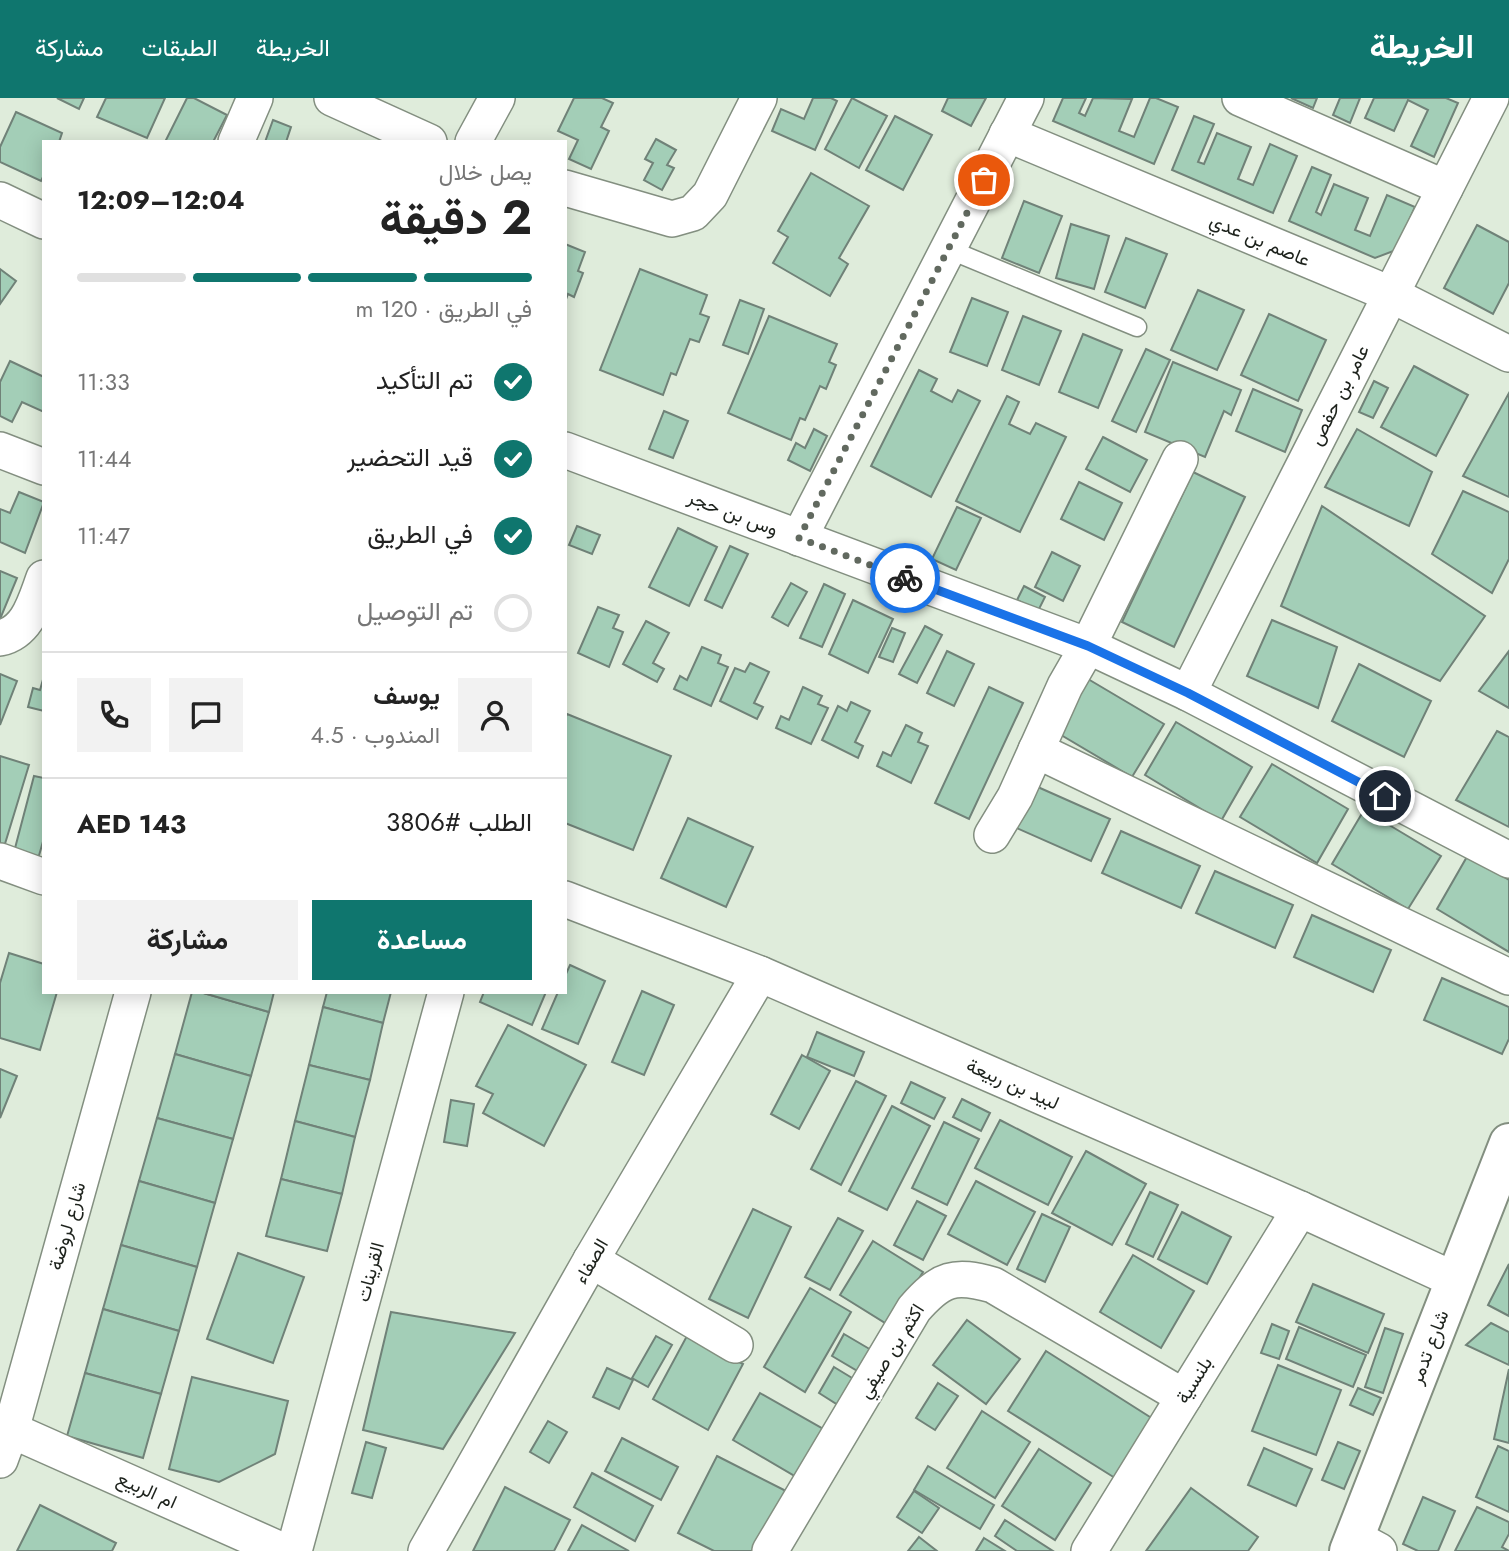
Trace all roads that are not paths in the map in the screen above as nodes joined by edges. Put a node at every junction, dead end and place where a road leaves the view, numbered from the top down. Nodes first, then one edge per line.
1 (255, 98) edge
2 (332, 98) edge
3 (497, 98) edge
4 (759, 98) edge
5 (1026, 98) edge
6 (1240, 98) edge
7 (1491, 98) edge
8 (1007, 134) junction
9 (237, 140) edge
10 (425, 140) edge
11 (473, 140) edge
12 (1445, 188) junction
13 (567, 189) edge
14 (0, 200) edge
15 (42, 220) edge
16 (948, 249) junction
17 (1390, 294) junction
18 (1137, 327) dead end
19 (1509, 354) edge
20 (0, 450) edge
21 (567, 451) edge
22 (1180, 459) dead end
23 (42, 466) edge
24 (799, 538) junction
25 (42, 583) edge
26 (0, 638) edge
27 (1088, 646) junction
28 (1188, 693) junction
29 (1036, 750) junction
30 (992, 835) dead end
31 (1509, 860) edge
32 (0, 861) edge
33 (42, 876) edge
34 (567, 900) edge
35 (761, 974) junction
36 (1509, 977) edge
37 (132, 994) edge
38 (445, 994) edge
39 (1509, 1143) edge
40 (1300, 1209) junction
41 (591, 1260) junction
42 (1455, 1280) junction
43 (735, 1345) dead end
44 (11, 1382) edge
45 (1184, 1397) junction
46 (5, 1445) edge
47 (1361, 1547) edge
48 (283, 1551) edge
49 (294, 1551) edge
50 (426, 1551) edge
51 (770, 1551) edge
52 (1088, 1551) edge

1 - 9 street
2 - 10 street
3 - 11 street
4 - 13 street
5 - 8 street
6 - 12 street
7 - 12 street, عامر بن حفص
8 - 16 street
8 - 17 street, عاصم بن عدي
12 - 17 street, عامر بن حفص
14 - 15 street
16 - 18 lane
16 - 24 street
17 - 19 street, عاصم بن عدي
17 - 28 street, عامر بن حفص
20 - 23 street
21 - 24 street, وس بن حجر
22 - 27 street
24 - 27 street, وس بن حجر
25 - 26 street
27 - 28 street, وس بن حجر
27 - 29 street
28 - 31 street, وس بن حجر
29 - 30 street
29 - 36 street
32 - 33 street
34 - 35 street, لبيد بن ربيعة
35 - 40 street, لبيد بن ربيعة
35 - 41 street, الصفاء
37 - 44 street, شارع لروضة
38 - 49 street, القرينات
39 - 42 street, شارع تدمر
40 - 42 street, لبيد بن ربيعة
40 - 45 street, بلنسية
41 - 43 street
41 - 50 street, الصفاء
42 - 47 street, شارع تدمر
44 - 46 street, شارع لروضة
45 - 51 street, اكثم بن صيفي
45 - 52 street, بلنسية
46 - 48 street, ام الربيع

